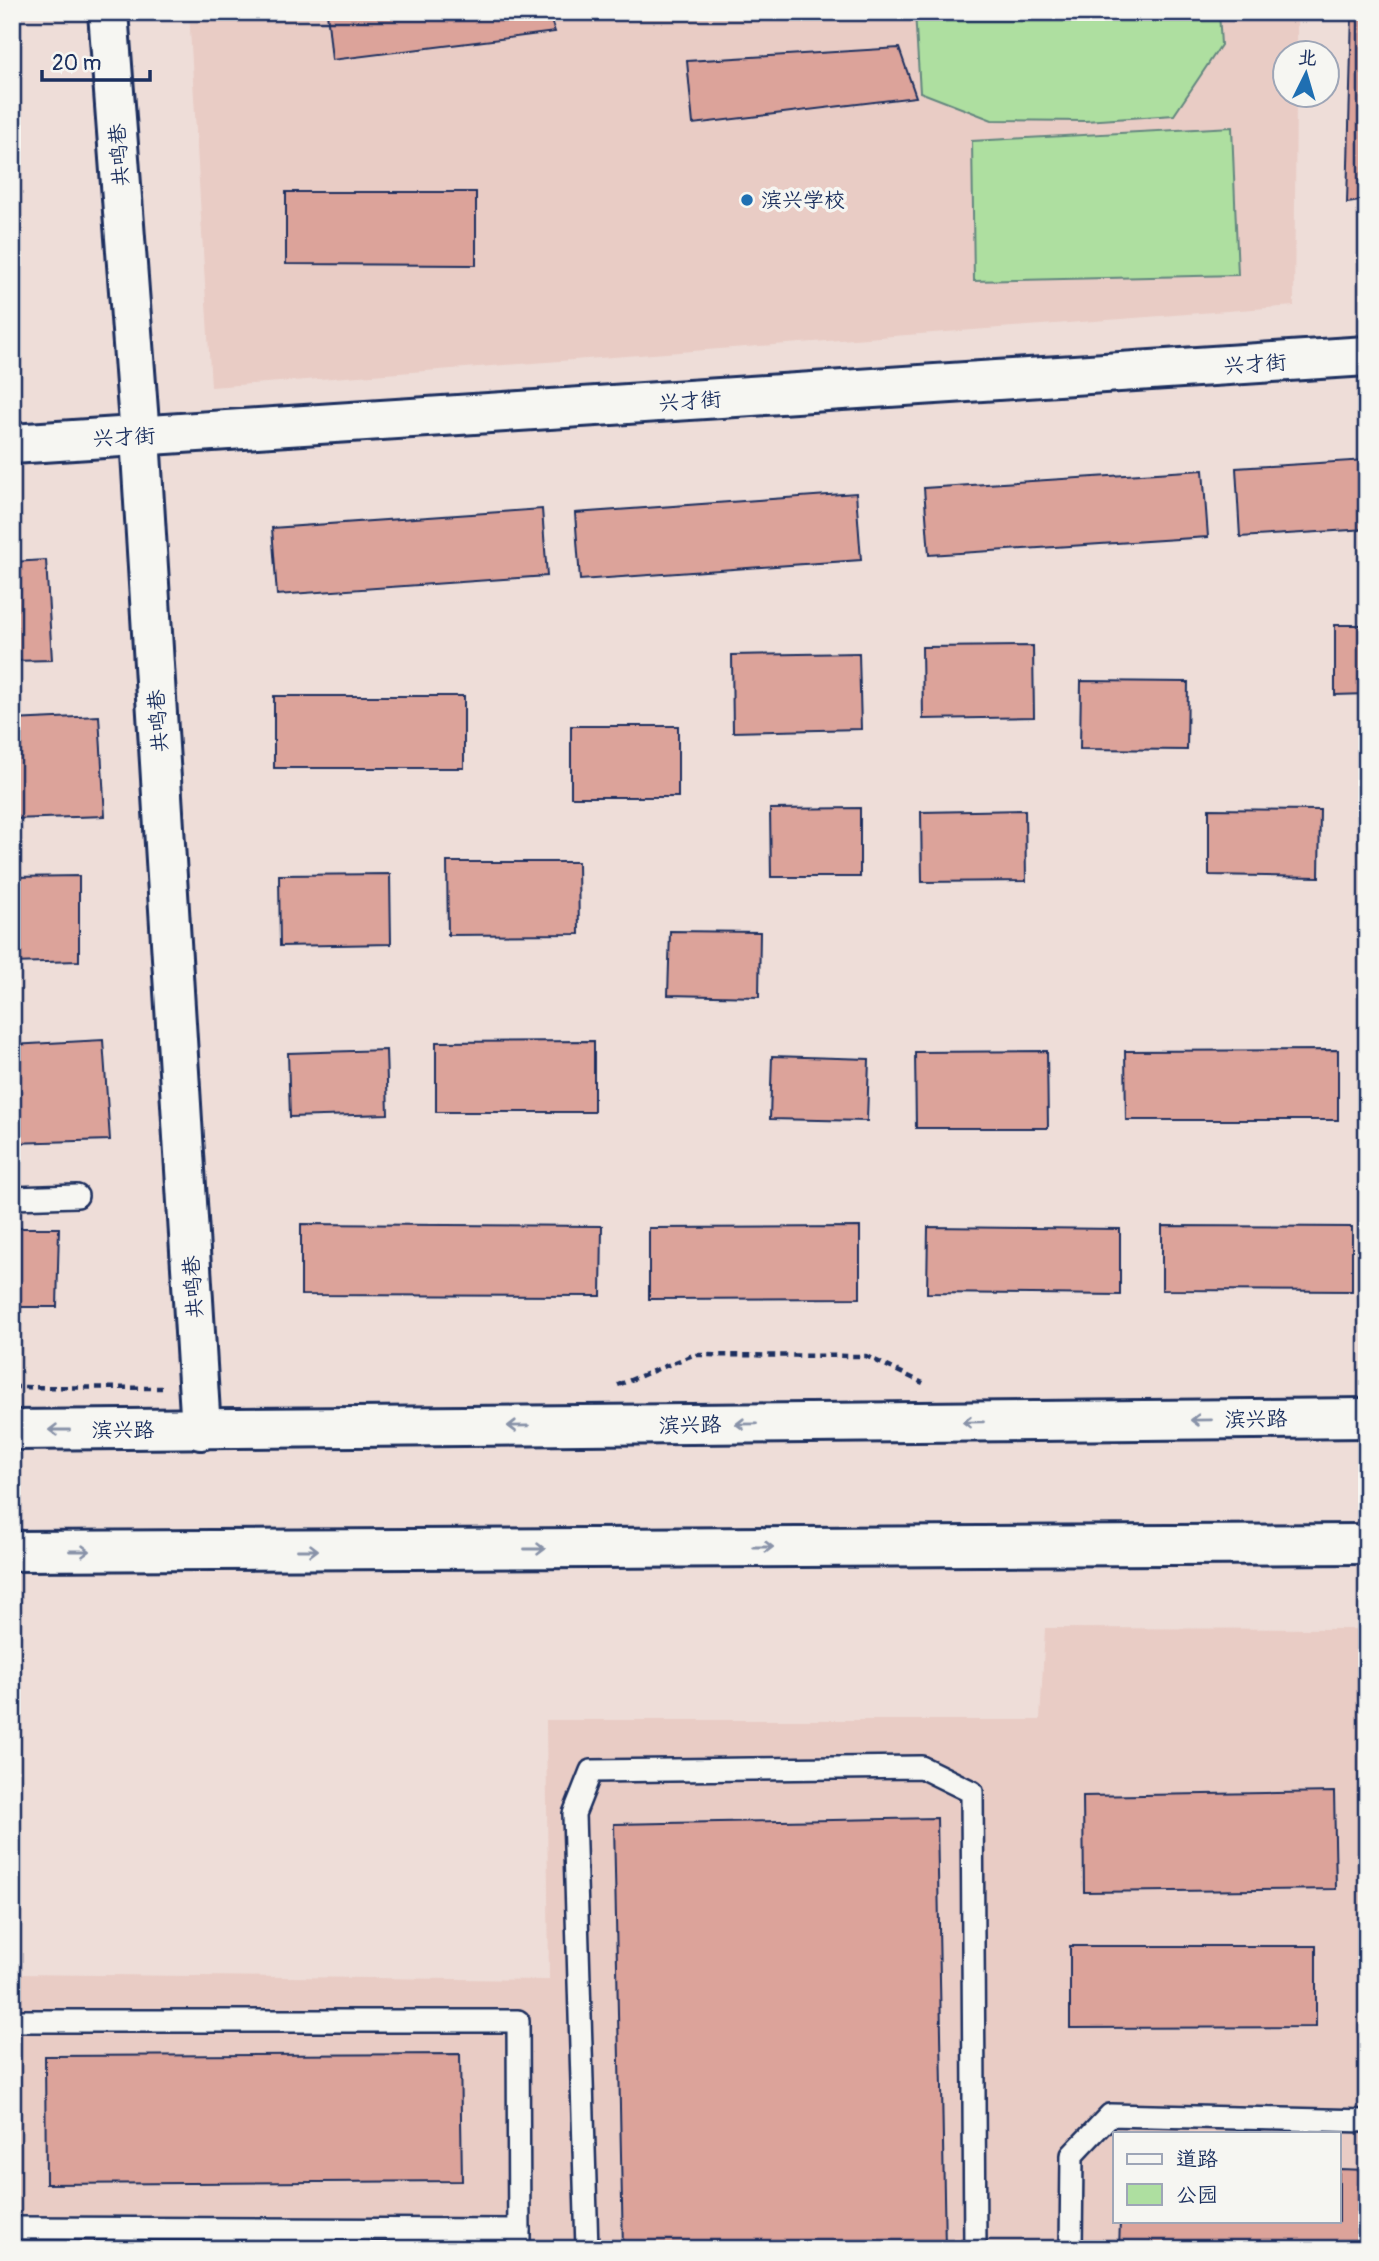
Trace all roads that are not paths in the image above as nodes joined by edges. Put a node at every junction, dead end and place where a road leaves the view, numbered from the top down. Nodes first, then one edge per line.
1 (108, 12) edge
2 (1367, 356) edge
3 (140, 437) junction
4 (12, 443) edge
5 (77, 1196) dead end
6 (12, 1198) edge
7 (1367, 1418) edge
8 (12, 1430) edge
9 (201, 1430) junction
10 (1367, 1544) edge
11 (12, 1551) edge
12 (12, 2021) edge
13 (1367, 2121) edge
14 (12, 2228) edge
15 (519, 2239) edge
16 (587, 2249) edge
17 (975, 2249) edge
18 (1071, 2249) edge

1 - 3 street, 共鸣巷
2 - 3 street, 兴才街
3 - 4 street, 兴才街
3 - 9 street, 共鸣巷
5 - 6 lane
7 -> 9 street, 滨兴路
9 -> 8 street, 滨兴路
11 -> 10 street
12 - 15 lane
13 - 18 lane
14 - 15 lane
16 - 17 lane

